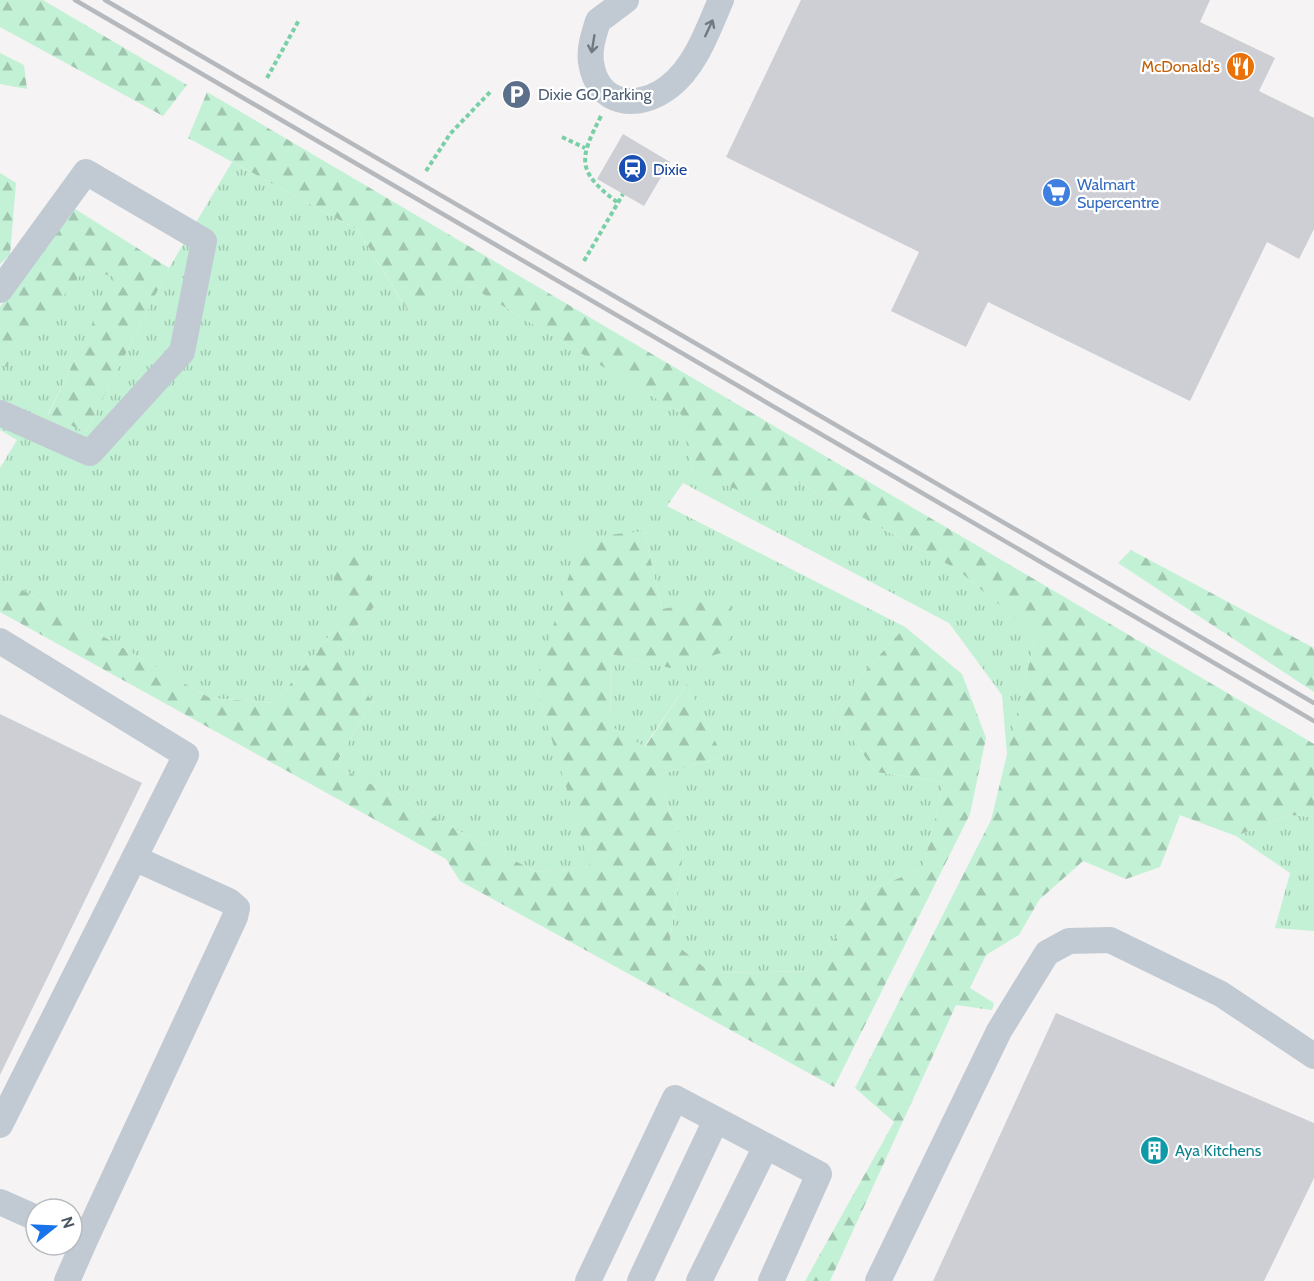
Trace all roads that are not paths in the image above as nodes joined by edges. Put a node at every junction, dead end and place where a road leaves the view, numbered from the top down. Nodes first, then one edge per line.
1 (626, 0) edge
2 (721, 0) edge
3 (0, 290) edge
4 (0, 413) edge
5 (0, 641) edge
6 (135, 858) junction
7 (1314, 1056) edge
8 (716, 1120) junction
9 (0, 1125) edge
10 (766, 1146) junction
11 (0, 1202) edge
12 (24, 1213) edge
13 (84, 1227) edge
14 (74, 1257) edge
15 (67, 1281) edge
16 (588, 1281) edge
17 (640, 1281) edge
18 (699, 1281) edge
19 (771, 1281) edge
20 (878, 1281) edge

1 -> 2 lane
3 - 4 lane
5 - 6 lane
6 - 9 lane
6 - 13 lane
7 - 20 lane
8 - 10 lane
8 - 16 lane
8 - 17 lane
10 - 18 lane
10 - 19 lane
11 - 12 lane
14 - 15 lane

